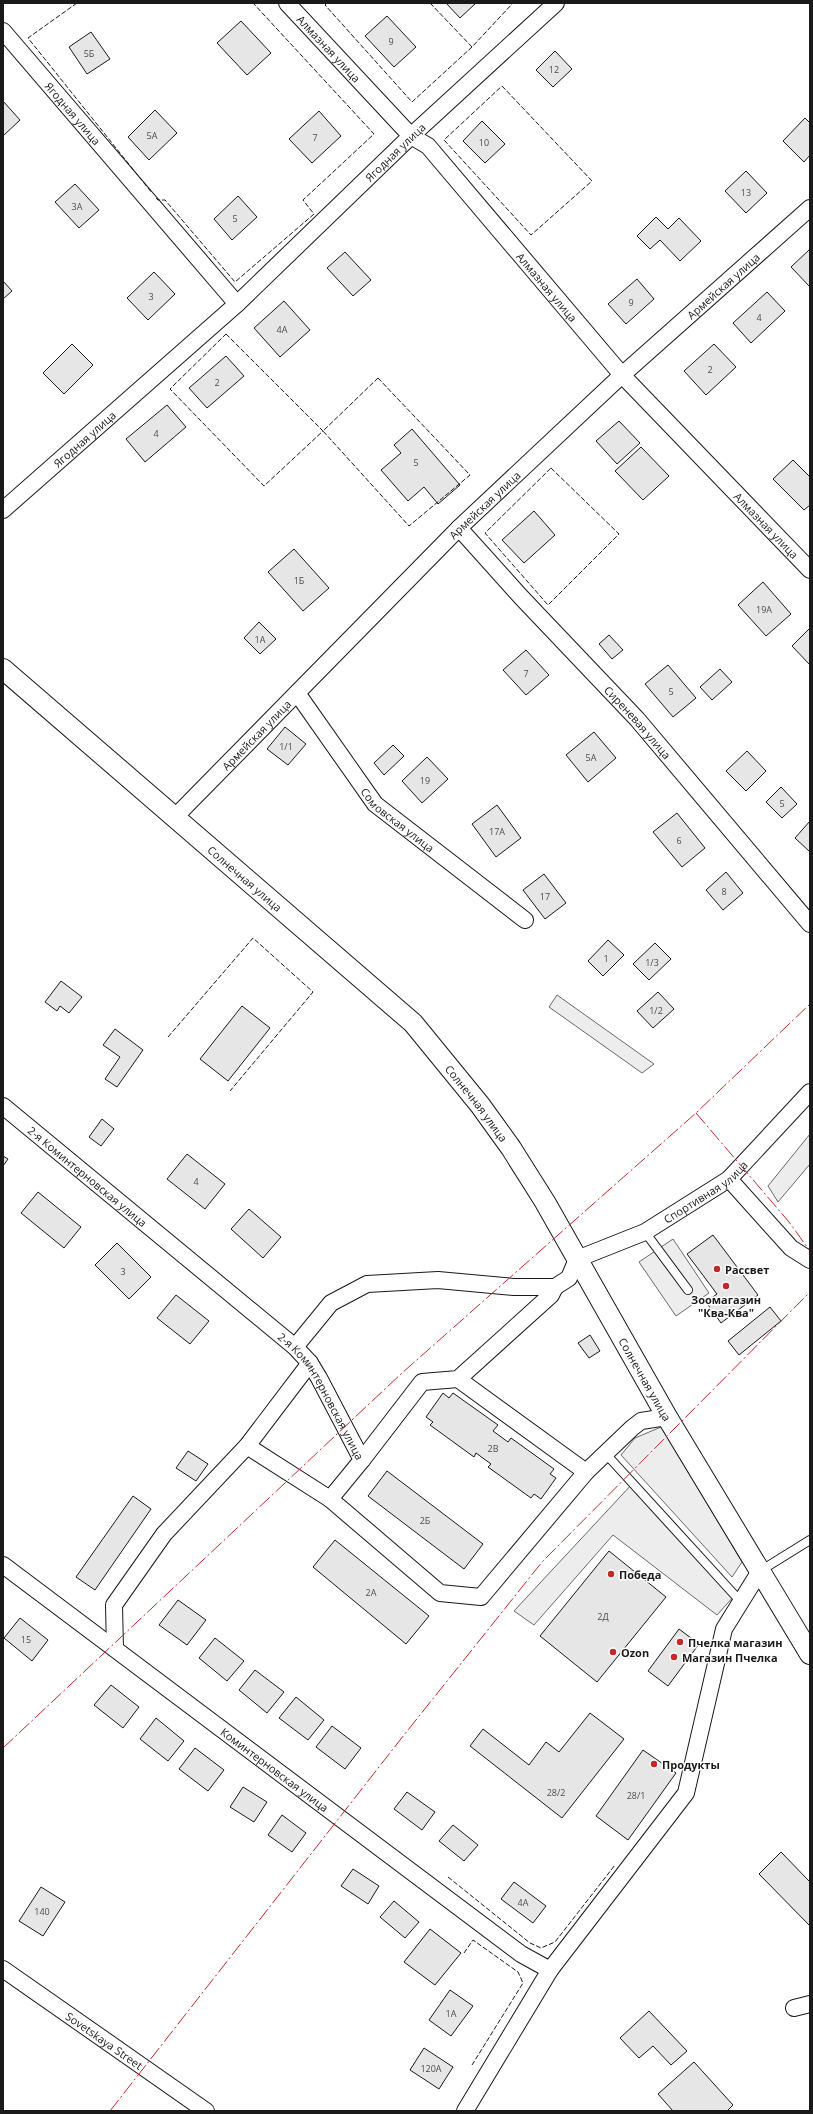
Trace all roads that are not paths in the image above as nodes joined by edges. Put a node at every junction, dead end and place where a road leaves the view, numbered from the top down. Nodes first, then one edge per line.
1 (287, 3) edge
2 (556, 3) edge
3 (3, 31) edge
4 (411, 136) junction
5 (810, 208) edge
6 (237, 304) junction
7 (622, 375) junction
8 (3, 510) edge
9 (459, 528) junction
10 (810, 570) edge
11 (3, 669) edge
12 (297, 693) junction
13 (174, 818) junction
14 (525, 920) dead end
15 (810, 924) edge
16 (810, 1092) edge
17 (3, 1106) edge
18 (729, 1179) junction
19 (645, 1232) junction
20 (577, 1259) junction
21 (810, 1260) edge
22 (555, 1288) junction
23 (688, 1290) dead end
24 (295, 1347) junction
25 (310, 1363) junction
26 (458, 1379) junction
27 (667, 1417) junction
28 (247, 1446) junction
29 (605, 1453) junction
30 (362, 1460) junction
31 (586, 1472) junction
32 (330, 1498) junction
33 (810, 1540) edge
34 (3, 1565) edge
35 (760, 1571) junction
36 (741, 1602) junction
37 (115, 1649) junction
38 (810, 1654) edge
39 (3, 1969) edge
40 (550, 1970) junction
41 (810, 2004) edge
42 (794, 2008) dead end
43 (206, 2111) edge
44 (465, 2111) edge

1 - 4 street, Алмазная улица
2 - 4 street, Ягодная улица
3 - 6 street, Ягодная улица
4 - 6 street, Ягодная улица
4 - 7 street, Алмазная улица
5 - 7 street, Армейская улица
6 - 8 street, Ягодная улица
7 - 9 street, Армейская улица
7 - 10 street, Алмазная улица
9 - 12 street, Армейская улица
9 - 15 street, Сиреневая улица
11 - 13 street, Солнечная улица
12 - 13 street, Армейская улица
12 - 14 street, Сомовская улица
13 - 20 street, Солнечная улица
16 - 18 street, Спортивная улица
17 - 24 street, 2-я Коминтерновская улица
18 - 19 street, Спортивная улица
18 - 21 street
19 - 20 street, Спортивная улица
19 - 23 lane
20 - 22 street
20 - 27 street, Солнечная улица
22 - 24 street
22 - 26 street
24 - 25 street, 2-я Коминтерновская улица
25 - 28 street
25 - 30 street, 2-я Коминтерновская улица
26 - 30 street
26 - 31 street
27 - 29 street
27 - 35 street, Солнечная улица
28 - 32 street
28 - 37 street
29 - 31 street
29 - 36 lane
30 - 32 street, 2-я Коминтерновская улица
31 - 32 street
33 - 35 lane
34 - 37 street, Коминтерновская улица
35 - 36 street
35 - 38 street, Солнечная улица
36 - 40 street
37 - 40 street, Коминтерновская улица
39 - 43 street, Sovetskaya Street
40 - 44 street
41 - 42 street

